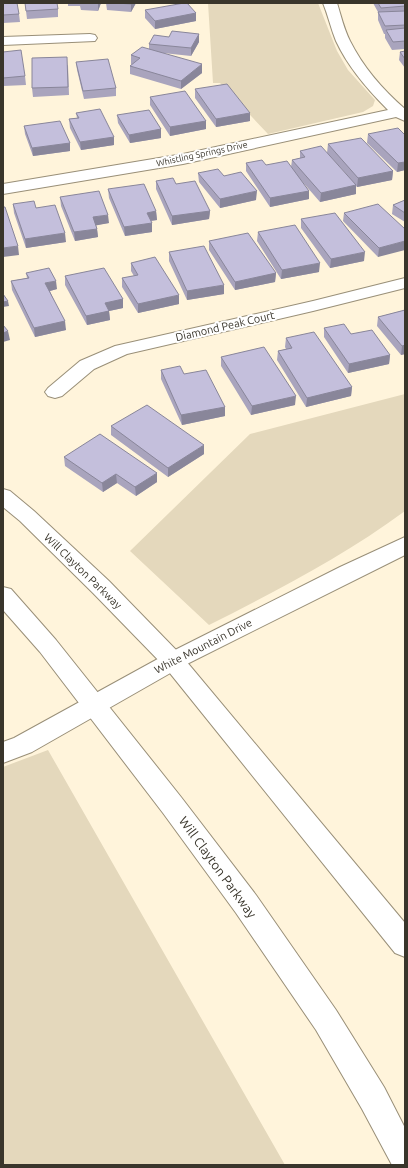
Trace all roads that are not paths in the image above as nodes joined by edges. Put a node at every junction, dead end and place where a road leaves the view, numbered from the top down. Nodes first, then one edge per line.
1 (330, 3) edge
2 (90, 38) dead end
3 (3, 41) edge
4 (402, 114) edge
5 (3, 189) edge
6 (405, 283) edge
7 (55, 392) dead end
8 (3, 496) edge
9 (405, 545) edge
10 (3, 596) edge
11 (173, 661) junction
12 (93, 705) junction
13 (3, 753) edge
14 (405, 944) edge
15 (405, 1158) edge

1 - 4 street
2 - 3 street
4 - 5 street, Whistling Springs Drive
6 - 7 street, Diamond Peak Court
8 - 11 street, Will Clayton Parkway
9 - 11 street, White Mountain Drive
10 - 12 street, Will Clayton Parkway
11 - 12 street, White Mountain Drive
11 - 14 street, Will Clayton Parkway
12 - 13 street, White Mountain Drive
12 - 15 street, Will Clayton Parkway

